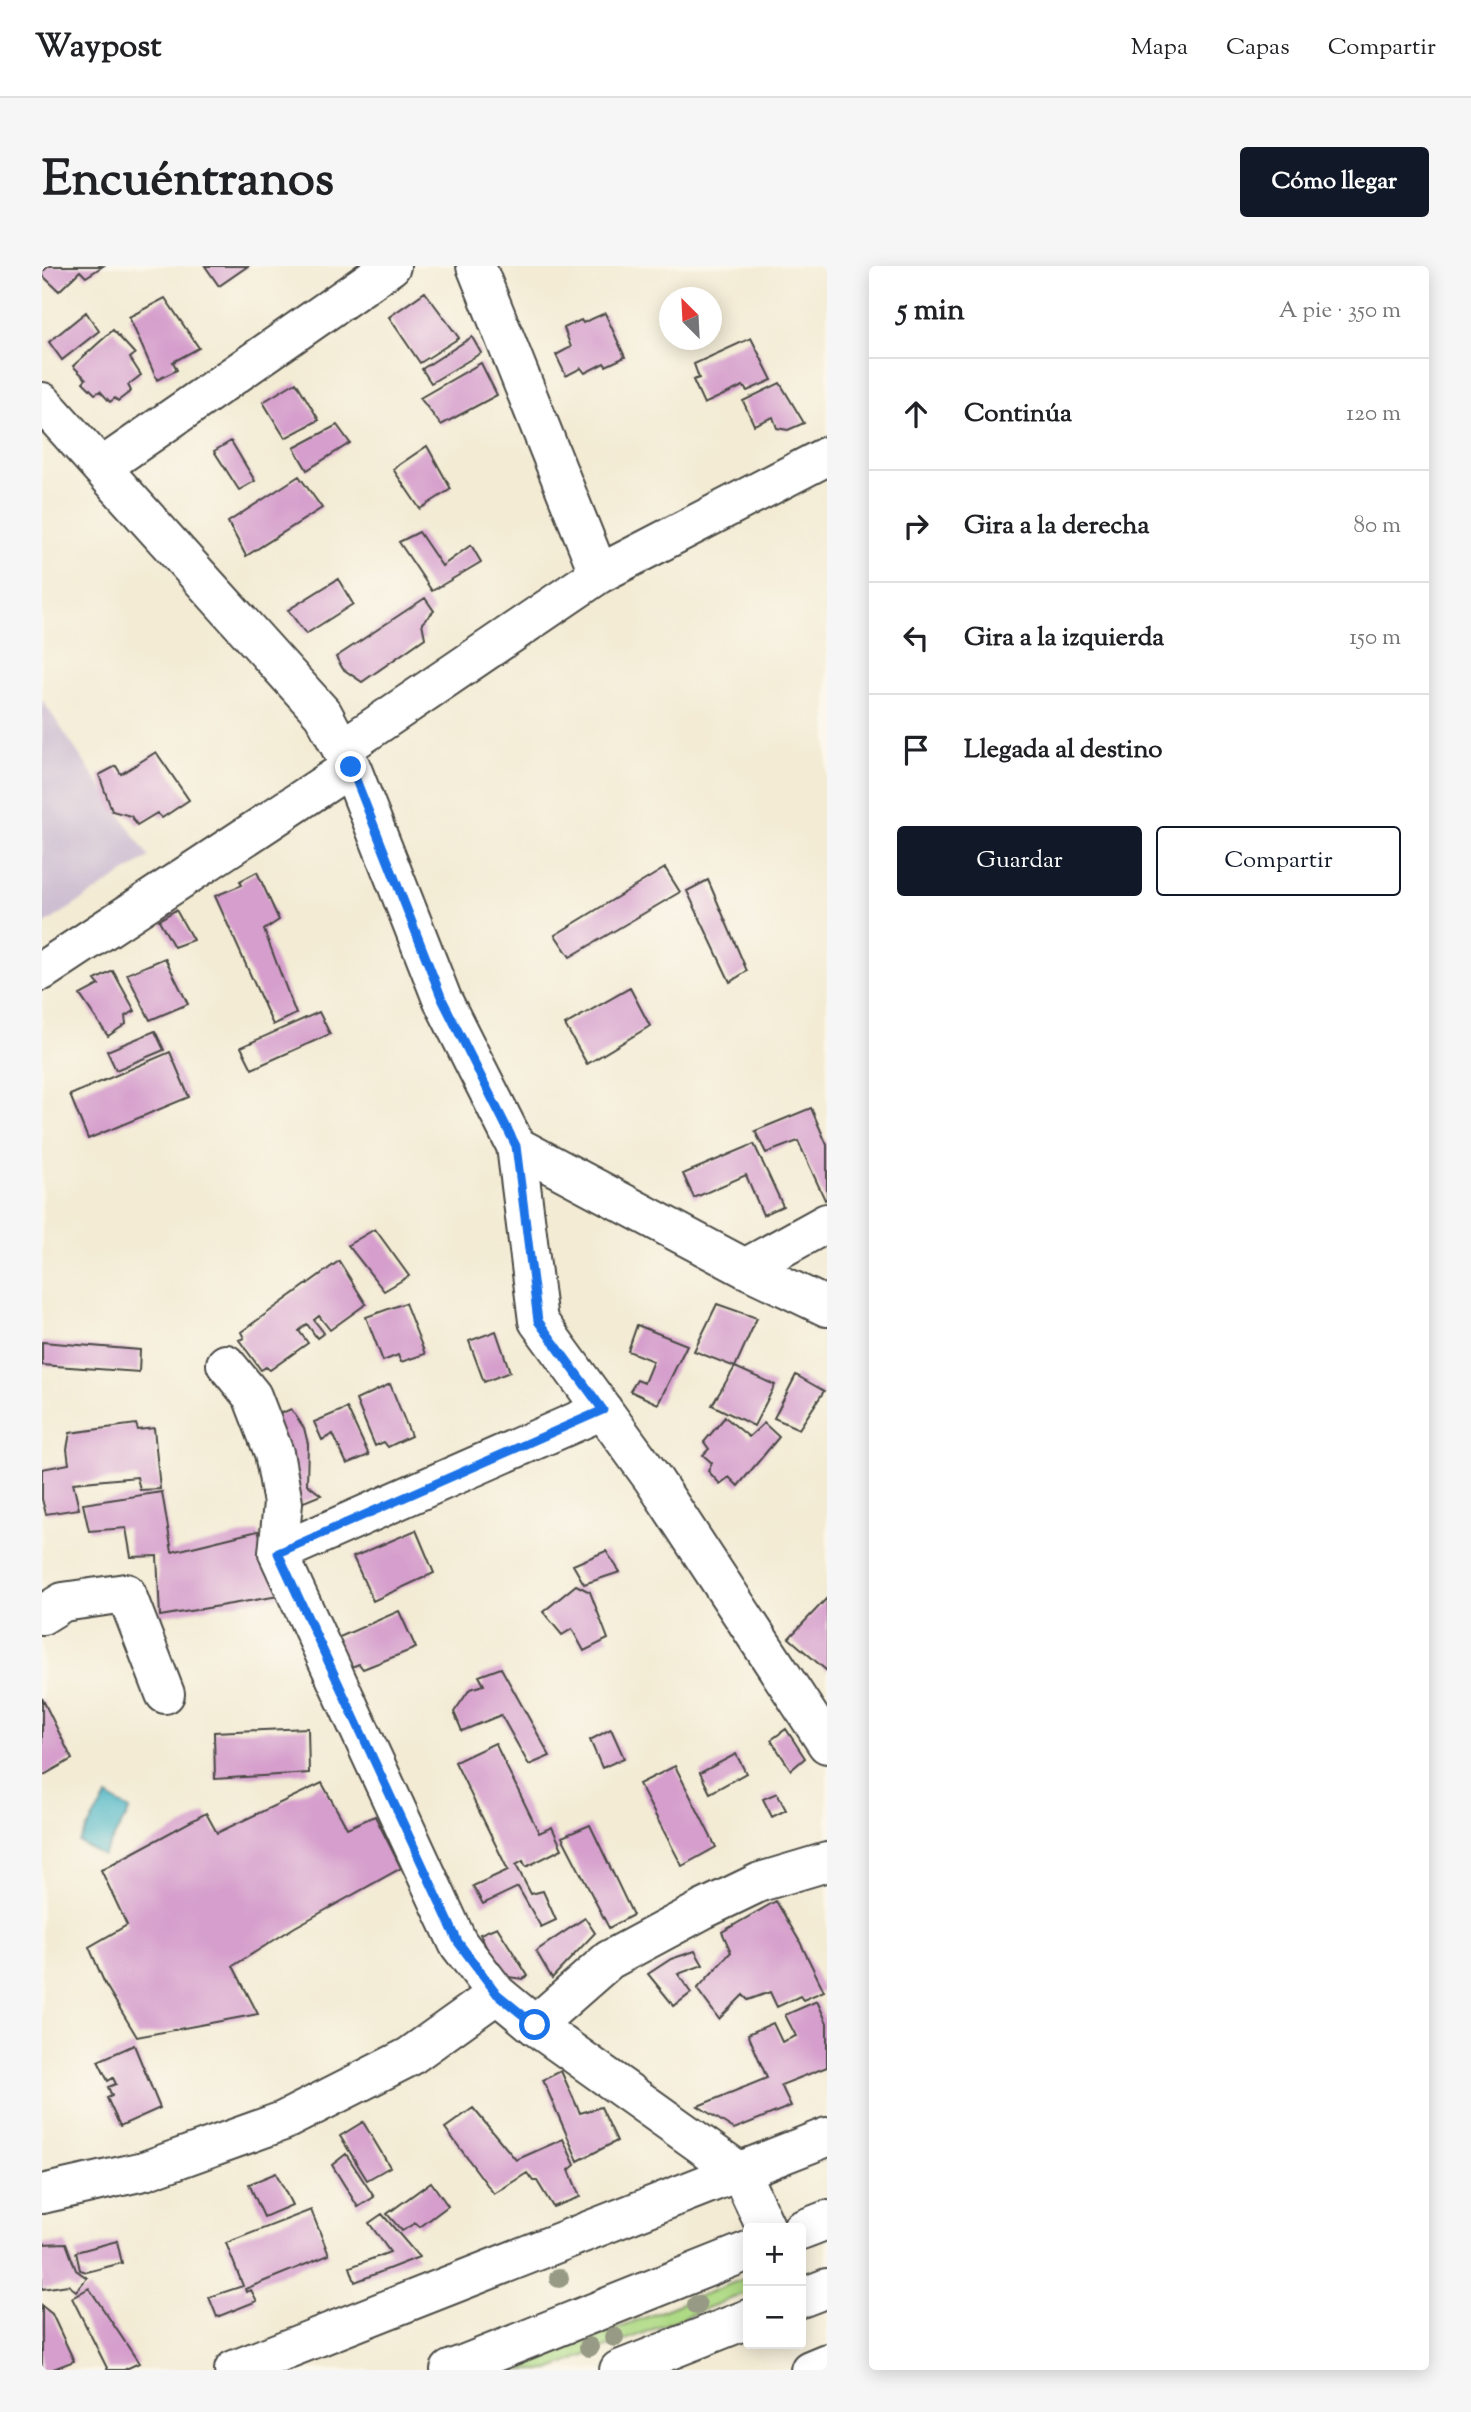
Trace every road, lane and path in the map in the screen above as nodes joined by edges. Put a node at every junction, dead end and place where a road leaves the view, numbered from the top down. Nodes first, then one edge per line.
1 (391, 266) edge
2 (476, 266) edge
3 (42, 402) edge
4 (827, 456) edge
5 (102, 467) junction
6 (599, 574) junction
7 (347, 757) junction
8 (42, 971) edge
9 (516, 1146) junction
10 (827, 1223) edge
11 (745, 1268) junction
12 (827, 1307) edge
13 (226, 1364) dead end
14 (603, 1410) junction
15 (278, 1553) junction
16 (42, 1615) edge
17 (164, 1694) dead end
18 (827, 1744) edge
19 (827, 1861) edge
20 (497, 1994) junction
21 (535, 2025) junction
22 (827, 2137) edge
23 (740, 2172) junction
24 (42, 2194) edge
25 (827, 2220) edge
26 (764, 2223) edge
27 (806, 2228) edge
28 (743, 2253) edge
29 (827, 2288) edge
30 (806, 2296) edge
31 (743, 2321) edge
32 (827, 2363) edge
33 (233, 2370) edge
34 (450, 2370) edge
35 (618, 2370) edge
36 (810, 2370) edge

1 - 5 main road
2 - 6 main road
3 - 5 main road
4 - 6 main road
5 - 7 main road
6 - 7 main road
7 - 8 main road
7 - 9 main road
9 - 11 main road
9 - 14 main road
10 - 11 main road
11 - 12 main road
13 - 15 main road
14 - 15 main road
14 - 18 main road
15 - 20 main road
16 - 17 main road
19 - 21 main road
20 - 21 main road
20 - 24 main road
21 - 23 main road
22 - 23 main road
23 - 26 main road
23 - 33 main road
25 - 27 main road
28 - 34 main road
29 - 30 main road
31 - 35 main road
32 - 36 main road

